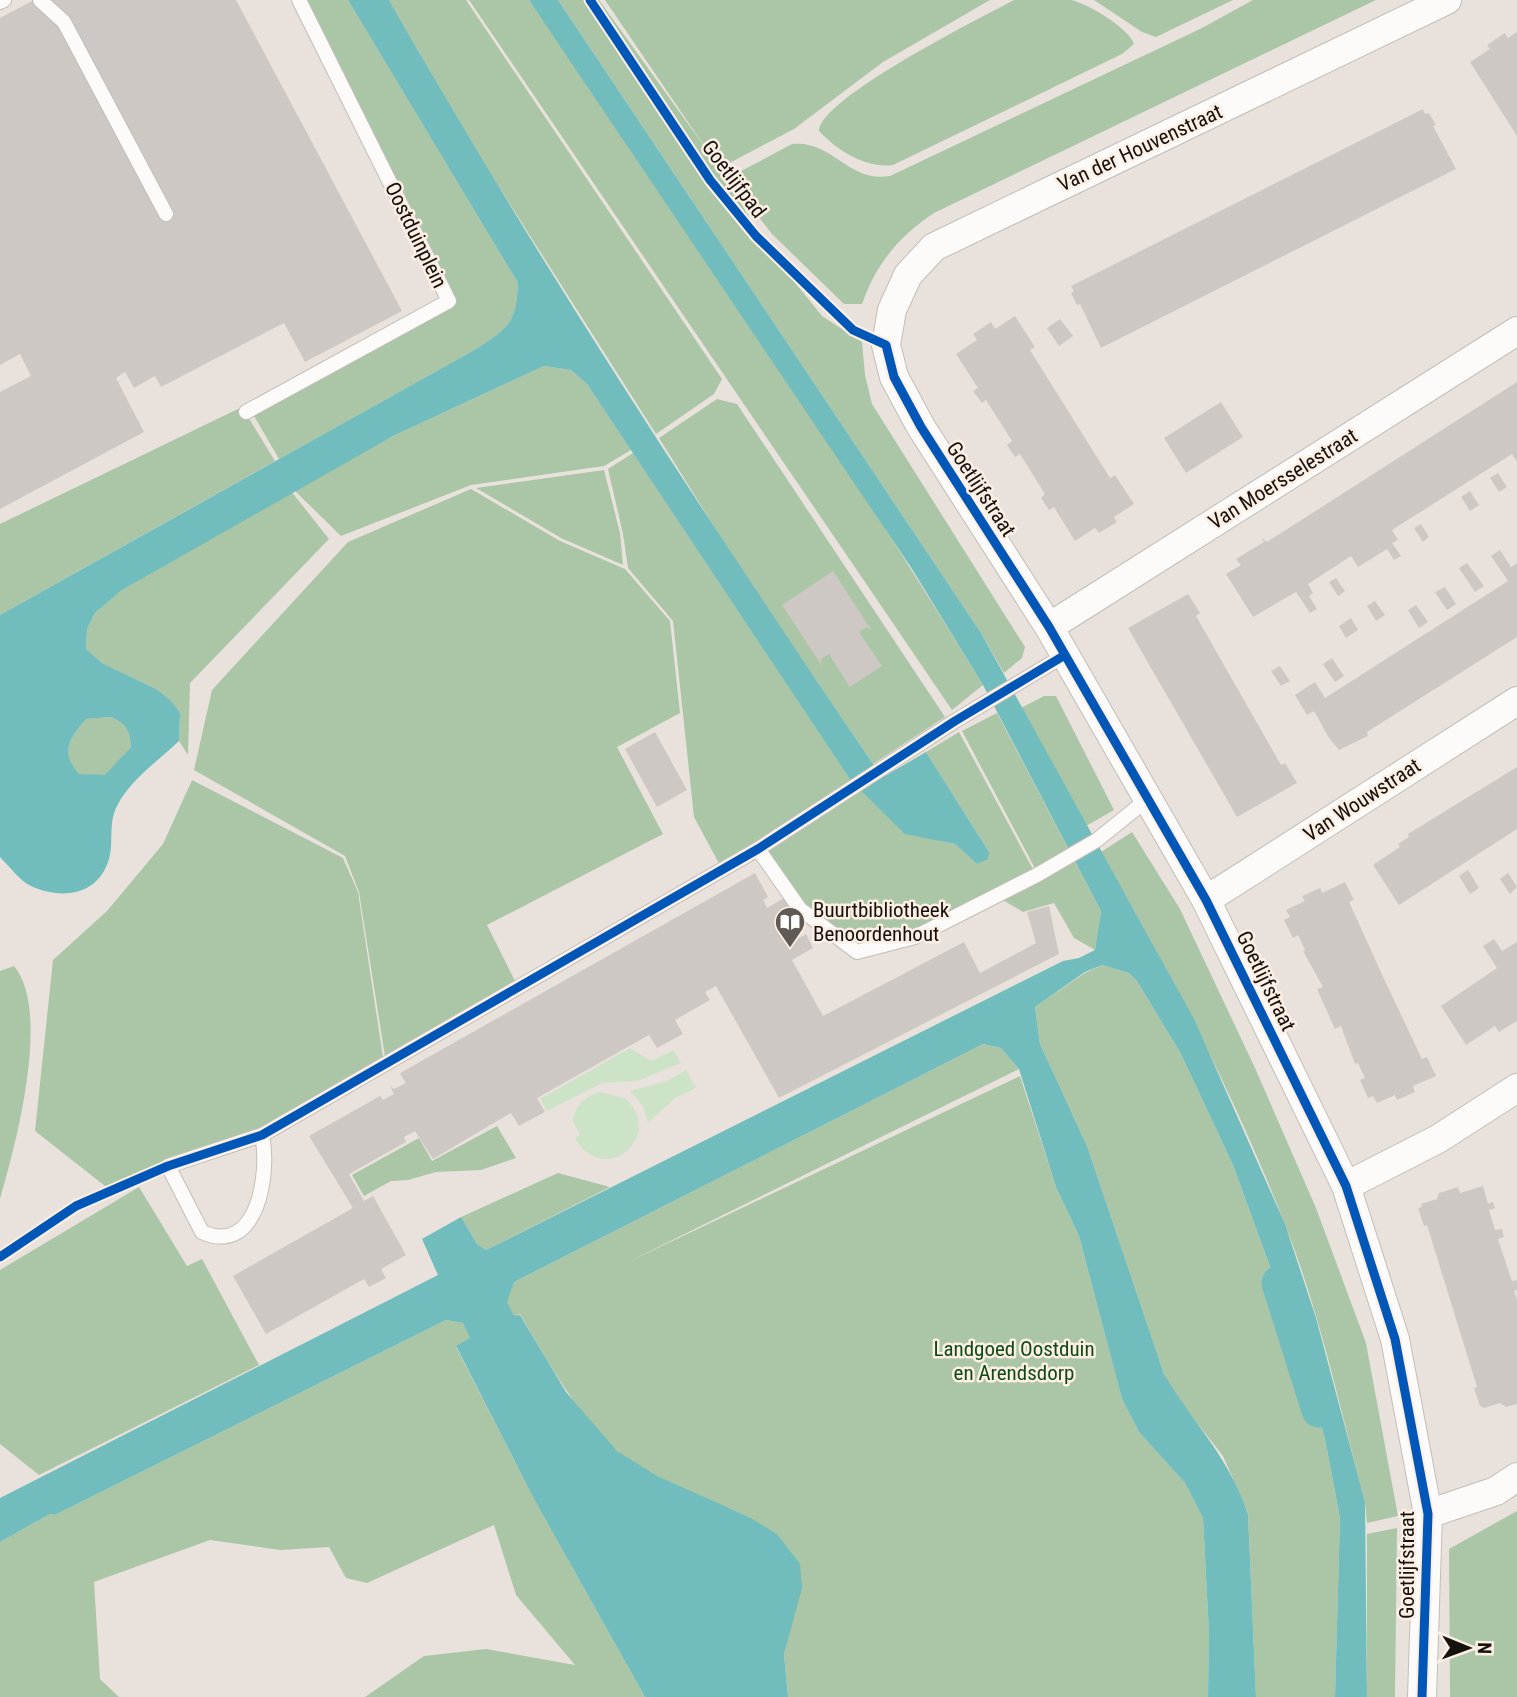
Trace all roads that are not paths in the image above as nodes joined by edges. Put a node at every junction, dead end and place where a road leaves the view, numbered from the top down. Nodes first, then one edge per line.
1 (40, 0) edge
2 (299, 0) edge
3 (1447, 0) edge
4 (166, 214) dead end
5 (1517, 331) edge
6 (886, 345) joint
7 (247, 412) dead end
8 (1049, 627) junction
9 (1065, 655) junction
10 (1517, 701) edge
11 (1149, 798) junction
12 (758, 849) junction
13 (1206, 900) junction
14 (1517, 1088) edge
15 (262, 1135) junction
16 (1346, 1186) junction
17 (1517, 1477) edge
18 (1428, 1514) junction
19 (1422, 1697) edge

1 - 4 lane
2 - 7 lane, Oostduinplein
3 - 6 street, Van der Houvenstraat
5 - 8 street, Van Moersselestraat
6 - 8 street, Goetlijfstraat
8 - 9 street, Goetlijfstraat
9 - 11 street, Goetlijfstraat
9 - 12 lane
10 - 13 street, Van Wouwstraat
11 - 12 lane
11 - 13 street, Goetlijfstraat
12 - 15 lane
13 - 16 street, Goetlijfstraat
14 - 16 street
15 - 15 lane
16 - 18 street, Goetlijfstraat
17 - 18 street
18 - 19 street, Goetlijfstraat

